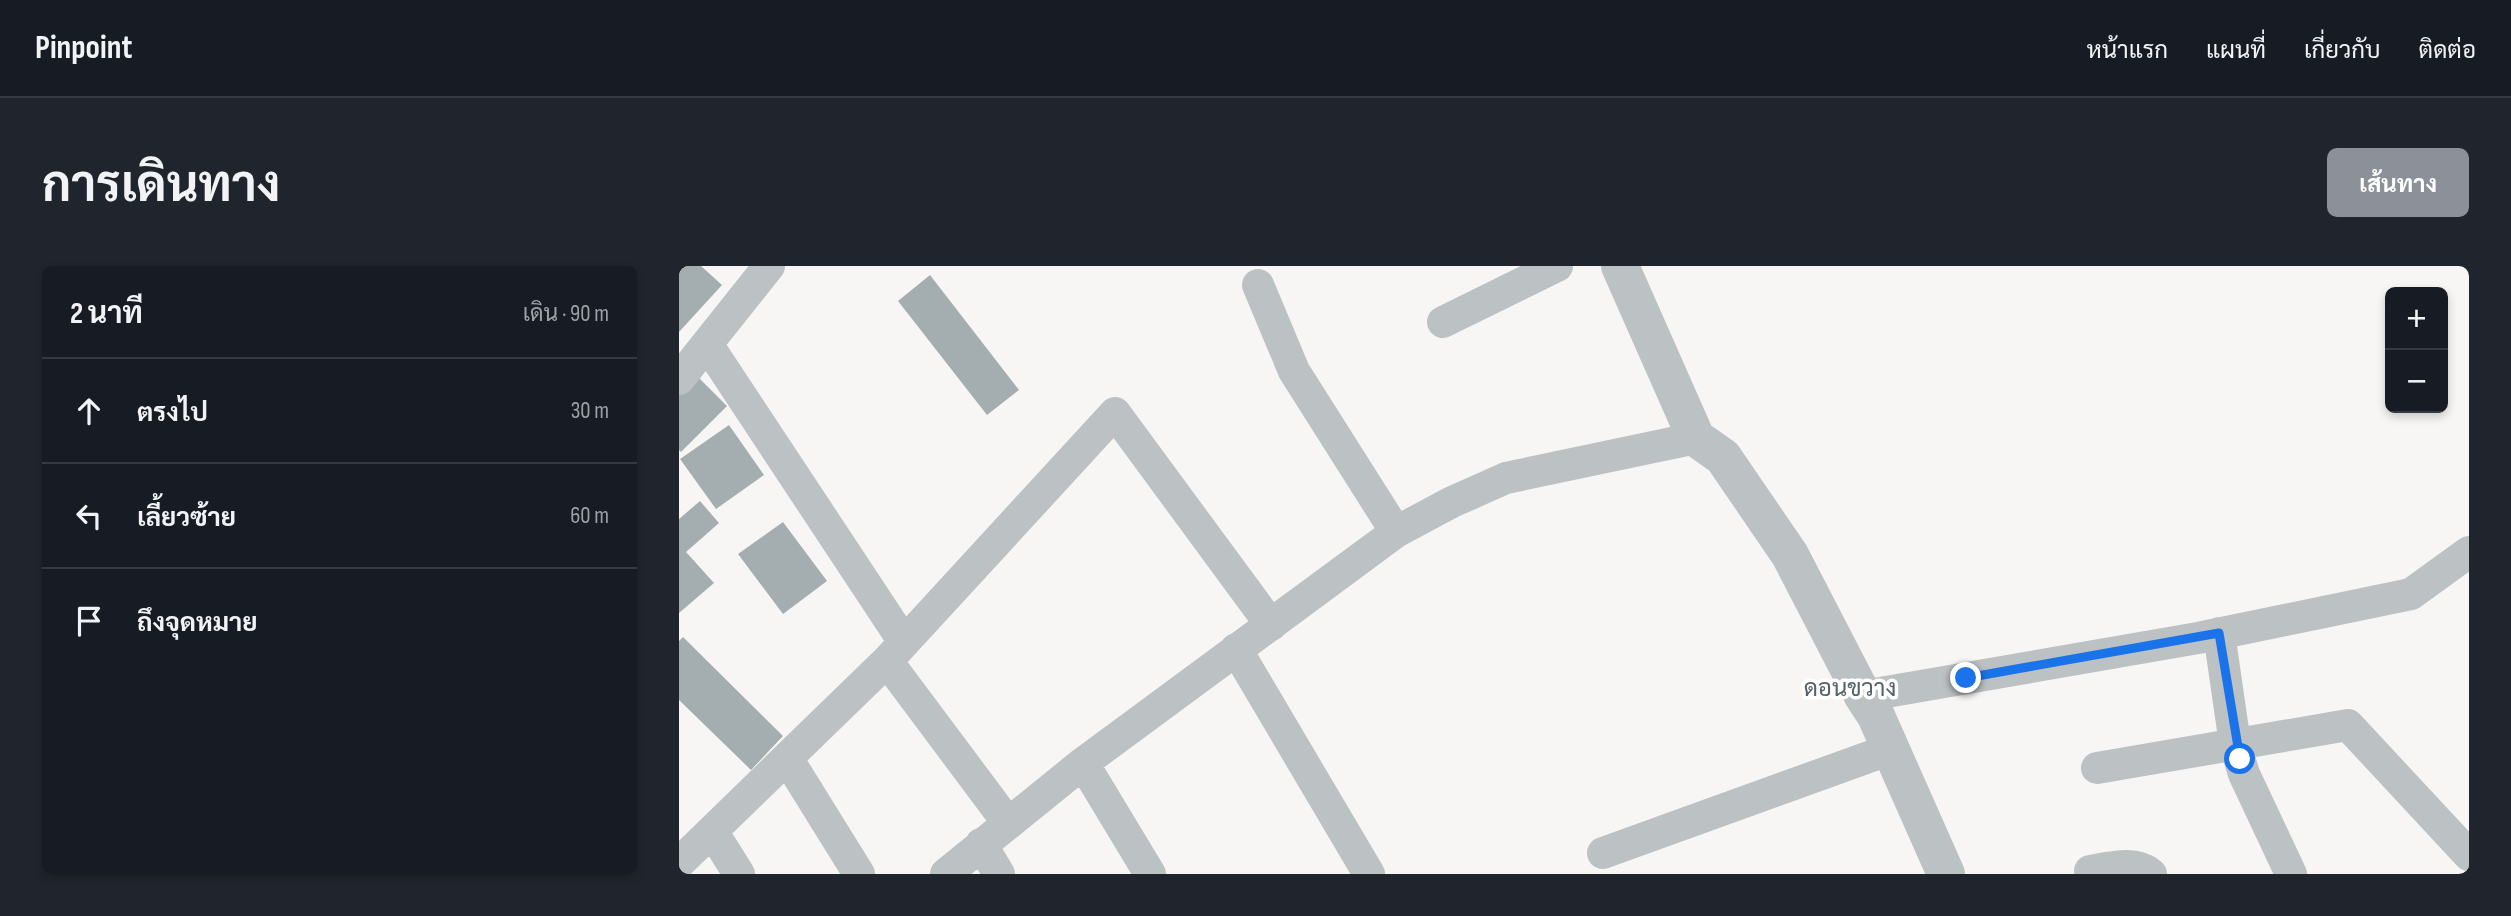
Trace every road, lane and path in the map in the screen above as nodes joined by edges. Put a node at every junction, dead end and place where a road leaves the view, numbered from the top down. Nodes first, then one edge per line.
1 (769, 266) edge
2 (1557, 266) edge
3 (1620, 266) edge
4 (1258, 285) dead end
5 (1443, 322) dead end
6 (707, 344) junction
7 (679, 379) edge
8 (1696, 438) junction
9 (1396, 532) junction
10 (2469, 552) edge
11 (1271, 625) junction
12 (2219, 633) junction
13 (1236, 649) junction
14 (895, 651) junction
15 (1863, 696) junction
16 (2235, 744) junction
17 (1891, 749) junction
18 (787, 758) junction
19 (1083, 763) junction
20 (2097, 768) dead end
21 (1008, 823) junction
22 (712, 831) junction
23 (981, 844) junction
24 (1603, 853) dead end
25 (2469, 855) edge
26 (679, 863) edge
27 (2469, 870) edge
28 (2090, 871) dead end
29 (1940, 872) edge
30 (739, 874) edge
31 (859, 874) edge
32 (946, 874) edge
33 (999, 874) edge
34 (1150, 874) edge
35 (1369, 874) edge
36 (2151, 874) edge
37 (2291, 874) edge
38 (2464, 874) edge

1 - 6 street
2 - 5 street
3 - 8 street
4 - 9 street
6 - 7 street
6 - 14 street
8 - 9 street
8 - 15 street
9 - 11 street
10 - 12 street
11 - 13 street
11 - 14 street
12 - 15 street
12 - 16 street
13 - 19 street
13 - 35 street
14 - 18 street
14 - 21 street
15 - 17 street
16 - 20 street
16 - 25 street
16 - 37 street
17 - 24 street
17 - 29 street
18 - 22 street
18 - 31 street
19 - 21 street
19 - 34 street
21 - 23 street
22 - 26 street
22 - 30 street
23 - 32 street
23 - 33 street
27 - 38 street
28 - 36 street

